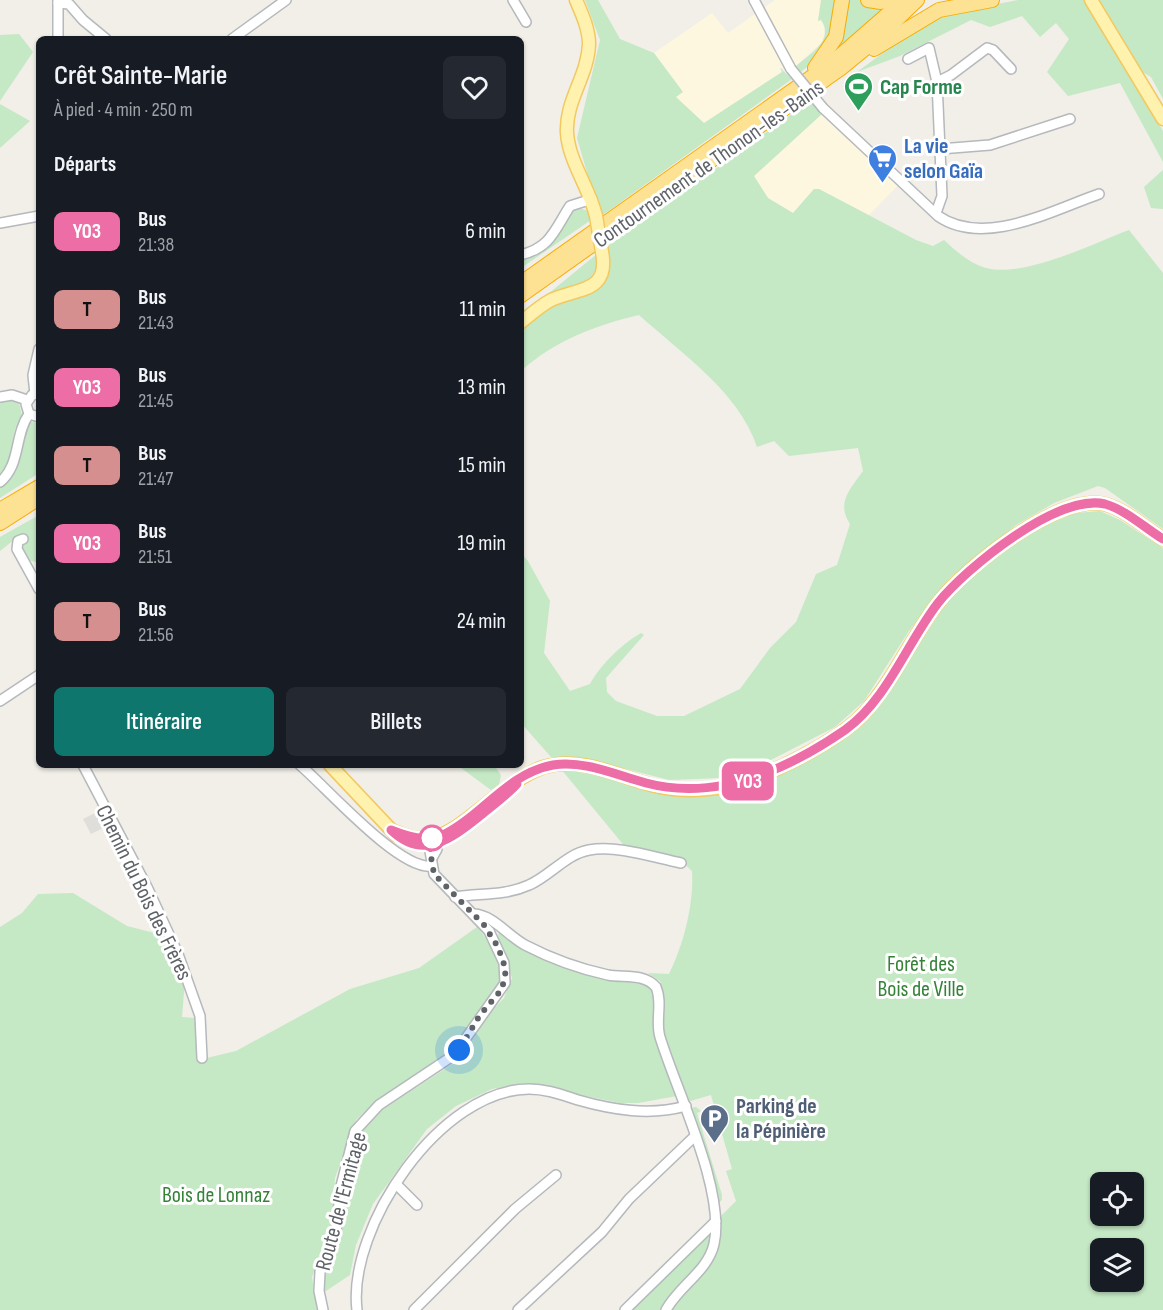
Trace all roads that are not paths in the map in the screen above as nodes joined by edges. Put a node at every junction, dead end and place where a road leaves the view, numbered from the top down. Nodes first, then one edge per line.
1 (286, 0) edge
2 (513, 0) edge
3 (576, 0) edge
4 (754, 0) edge
5 (842, 0) edge
6 (868, 0) edge
7 (891, 0) edge
8 (904, 0) edge
9 (917, 0) edge
10 (992, 0) edge
11 (1091, 0) edge
12 (58, 1) edge
13 (526, 22) dead end
14 (58, 36) edge
15 (102, 36) edge
16 (236, 36) edge
17 (908, 59) dead end
18 (1011, 69) dead end
19 (824, 80) junction
20 (937, 82) junction
21 (797, 87) junction
22 (1070, 119) dead end
23 (1163, 119) edge
24 (940, 149) junction
25 (1099, 194) dead end
26 (592, 199) junction
27 (936, 213) junction
28 (36, 217) edge
29 (0, 223) edge
30 (524, 254) edge
31 (558, 269) junction
32 (524, 280) edge
33 (524, 293) edge
34 (524, 299) edge
35 (524, 320) edge
36 (36, 362) edge
37 (34, 396) edge
38 (0, 397) edge
39 (34, 416) edge
40 (0, 482) edge
41 (36, 487) edge
42 (36, 500) edge
43 (0, 510) edge
44 (36, 510) edge
45 (0, 523) edge
46 (0, 528) edge
47 (23, 539) dead end
48 (1163, 539) edge
49 (36, 584) edge
50 (36, 679) edge
51 (0, 701) edge
52 (85, 768) edge
53 (303, 768) edge
54 (333, 768) edge
55 (434, 841) junction
56 (431, 862) junction
57 (681, 863) dead end
58 (455, 897) junction
59 (474, 914) junction
60 (202, 1058) dead end
61 (686, 1106) junction
62 (695, 1136) junction
63 (556, 1175) dead end
64 (396, 1184) junction
65 (417, 1204) dead end
66 (716, 1221) junction
67 (323, 1310) edge
68 (357, 1310) edge
69 (414, 1310) edge
70 (518, 1310) edge
71 (625, 1310) edge
72 (666, 1310) edge

1 - 16 street
2 - 13 street
3 - 26 main road
4 - 27 street, bridge
5 - 21 highway
6 - 7 highway
8 - 21 highway, Contournement de Thonon-les-Bains
9 - 19 highway, Contournement de Thonon-les-Bains
10 - 19 highway
11 - 23 main road
12 - 14 street
12 - 15 street
17 - 20 street
18 - 20 street
19 - 31 highway, Contournement de Thonon-les-Bains
20 - 24 street
21 - 32 highway, Contournement de Thonon-les-Bains
22 - 24 street
24 - 27 street
25 - 27 street
26 - 30 street
26 - 35 main road, bridge
28 - 29 street
31 - 33 highway, Contournement de Thonon-les-Bains
31 - 34 highway
36 - 37 street
37 - 38 street
37 - 39 street
39 - 40 street
41 - 43 highway
42 - 45 highway
44 - 46 highway
47 - 49 street
48 - 55 main road
50 - 51 street
52 - 60 street, Chemin du Bois des Frères
53 - 56 street
54 - 55 main road
55 - 56 street
56 - 58 street
57 - 58 street
58 - 59 street
59 - 61 street
59 - 67 street, Route de l'Ermitage
61 - 62 street
61 - 64 street
62 - 66 street
62 - 70 street
63 - 69 street
64 - 65 street
64 - 68 street
66 - 71 street
66 - 72 street

